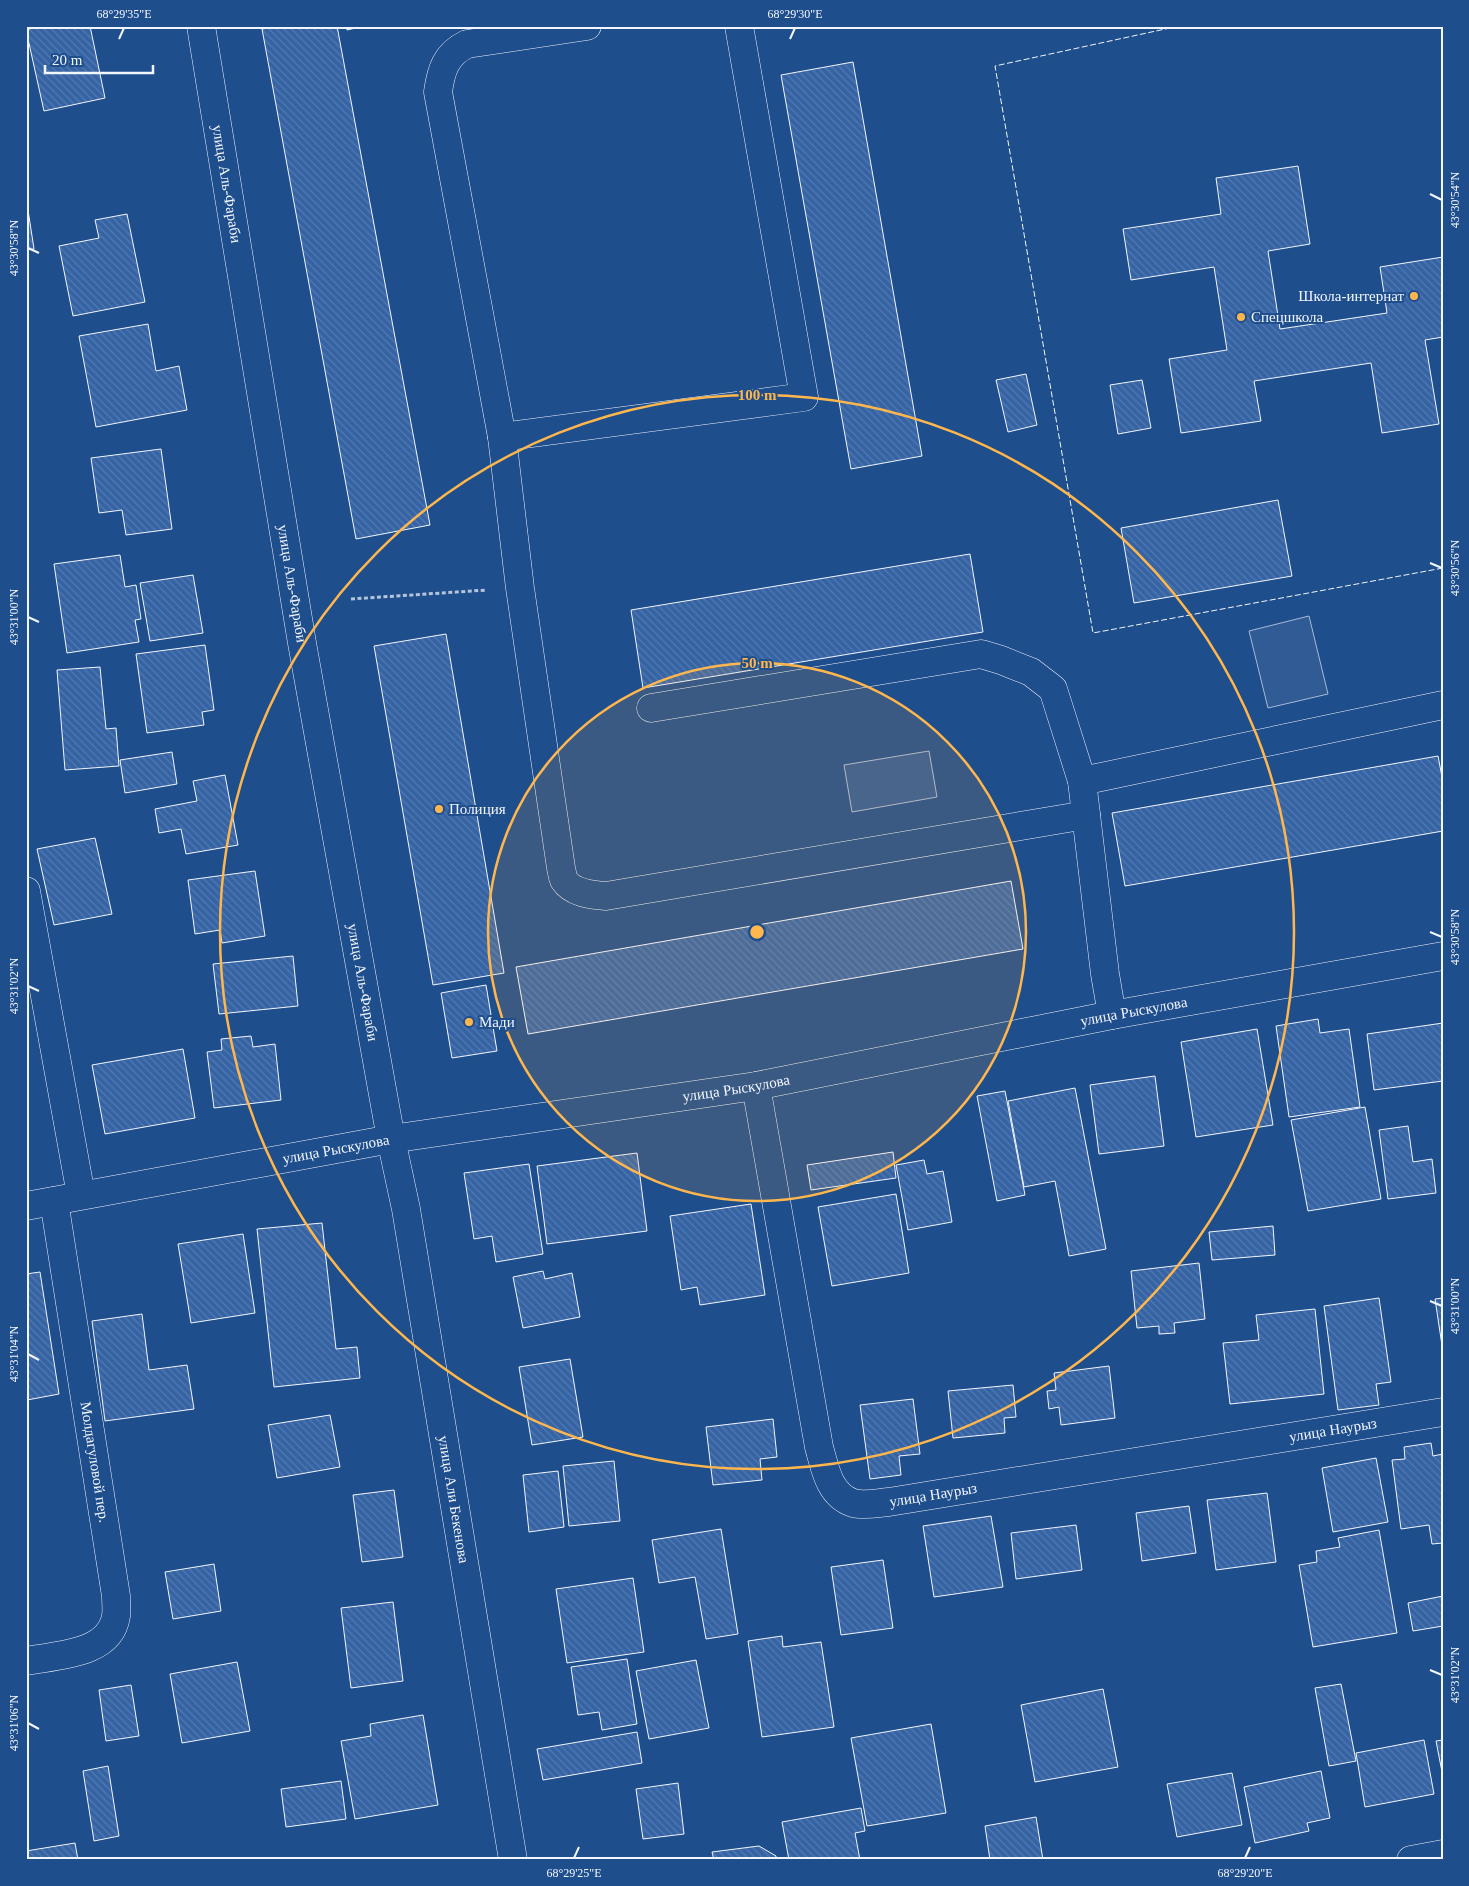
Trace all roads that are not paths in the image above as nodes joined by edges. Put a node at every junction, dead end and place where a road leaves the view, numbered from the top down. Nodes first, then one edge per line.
1 (201, 26) edge
2 (587, 26) edge
3 (738, 26) edge
4 (502, 437) junction
5 (1443, 705) edge
6 (651, 708) dead end
7 (1082, 781) junction
8 (1086, 815) junction
9 (26, 891) edge
10 (1443, 956) edge
11 (1112, 1015) junction
12 (756, 1086) junction
13 (391, 1139) junction
14 (81, 1195) junction
15 (54, 1201) junction
16 (26, 1206) edge
17 (1443, 1412) edge
18 (26, 1661) edge
19 (1443, 1854) edge
20 (513, 1860) edge
21 (1411, 1860) edge

1 - 13 street, улица Аль-Фараби
2 - 4 street
3 - 4 street
4 - 8 street
5 - 7 street
6 - 7 street
7 - 8 street
8 - 11 street
9 - 14 street
10 - 11 street, улица Рыскулова
11 - 12 street, улица Рыскулова
12 - 13 street, улица Рыскулова
12 - 17 street, улица Наурыз
13 - 14 street, улица Рыскулова
13 - 20 street, улица Али Бекенова
14 - 15 street, улица Рыскулова
15 - 16 street, улица Рыскулова
15 - 18 street, Молдагуловой пер.
19 - 21 street

